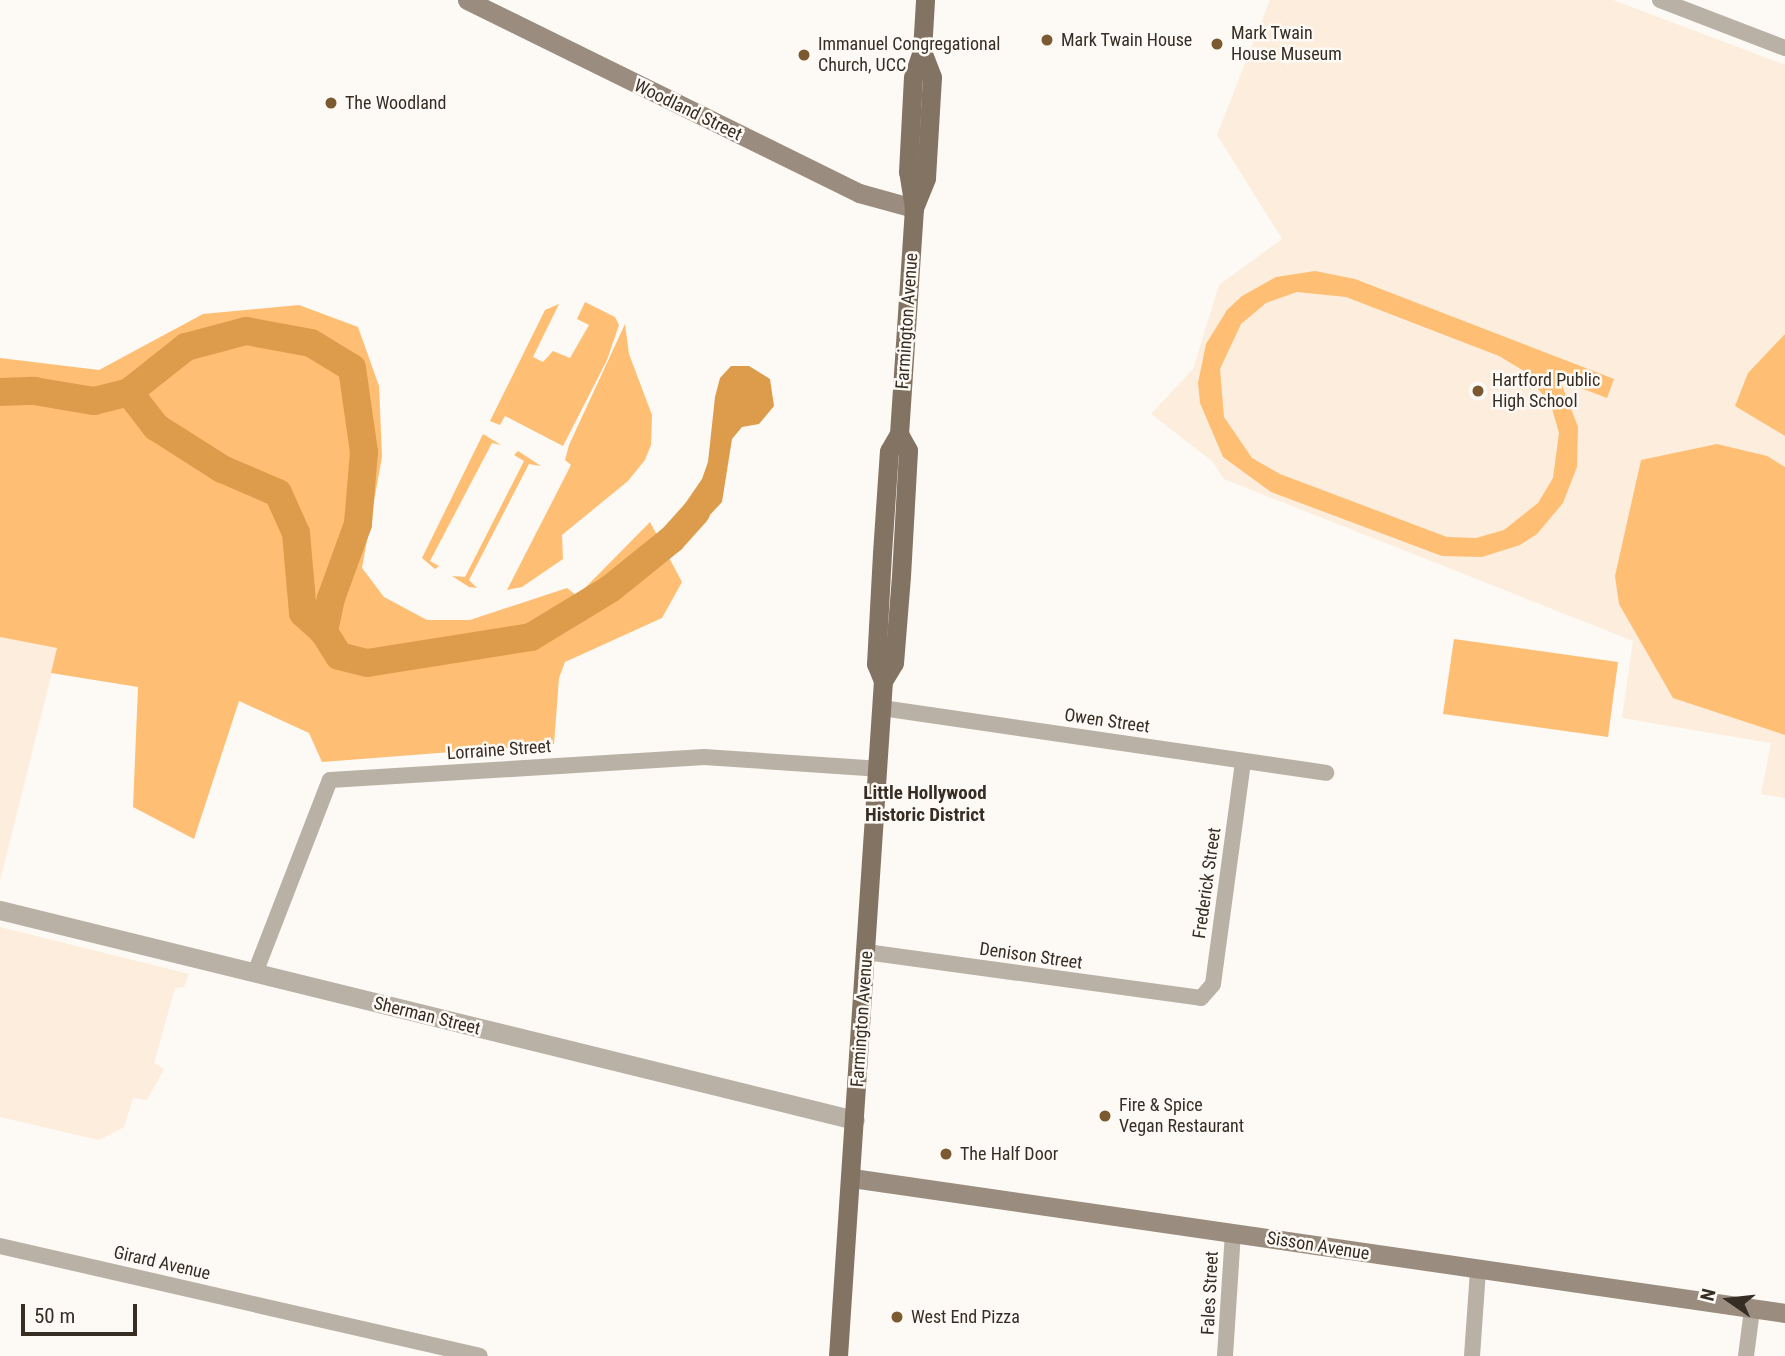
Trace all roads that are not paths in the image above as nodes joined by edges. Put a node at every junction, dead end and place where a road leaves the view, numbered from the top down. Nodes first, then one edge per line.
1 (467, 0) edge
2 (925, 0) edge
3 (1660, 0) edge
4 (1785, 48) edge
5 (914, 208) junction
6 (882, 708) junction
7 (1243, 761) junction
8 (878, 769) junction
9 (1326, 773) dead end
10 (0, 911) edge
11 (866, 952) junction
12 (255, 973) junction
13 (1192, 998) joint
14 (855, 1120) junction
15 (852, 1178) junction
16 (1233, 1233) junction
17 (0, 1246) edge
18 (1478, 1271) junction
19 (1752, 1310) junction
20 (1785, 1313) edge
21 (480, 1356) edge
22 (838, 1356) edge
23 (1225, 1356) edge
24 (1472, 1356) edge
25 (1746, 1356) edge

1 - 5 main road, Woodland Street
2 - 5 main road, Farmington Avenue
3 - 4 street
5 - 6 main road, Farmington Avenue
6 - 7 street, Owen Street
6 - 8 main road, Farmington Avenue
7 - 9 street, Owen Street
7 - 13 street, Frederick Street
8 - 11 main road, Farmington Avenue
8 - 12 street, Lorraine Street
10 - 12 street, Sherman Street
11 - 13 street, Denison Street
11 - 14 main road, Farmington Avenue
12 - 14 street, Sherman Street
14 - 15 main road, Farmington Avenue
15 - 16 main road, Sisson Avenue
15 - 22 main road, Farmington Avenue
16 - 18 main road, Sisson Avenue
16 - 23 street, Fales Street
17 - 21 street, Girard Avenue
18 - 19 main road, Sisson Avenue
18 - 24 street
19 - 20 main road, Sisson Avenue
19 - 25 street

